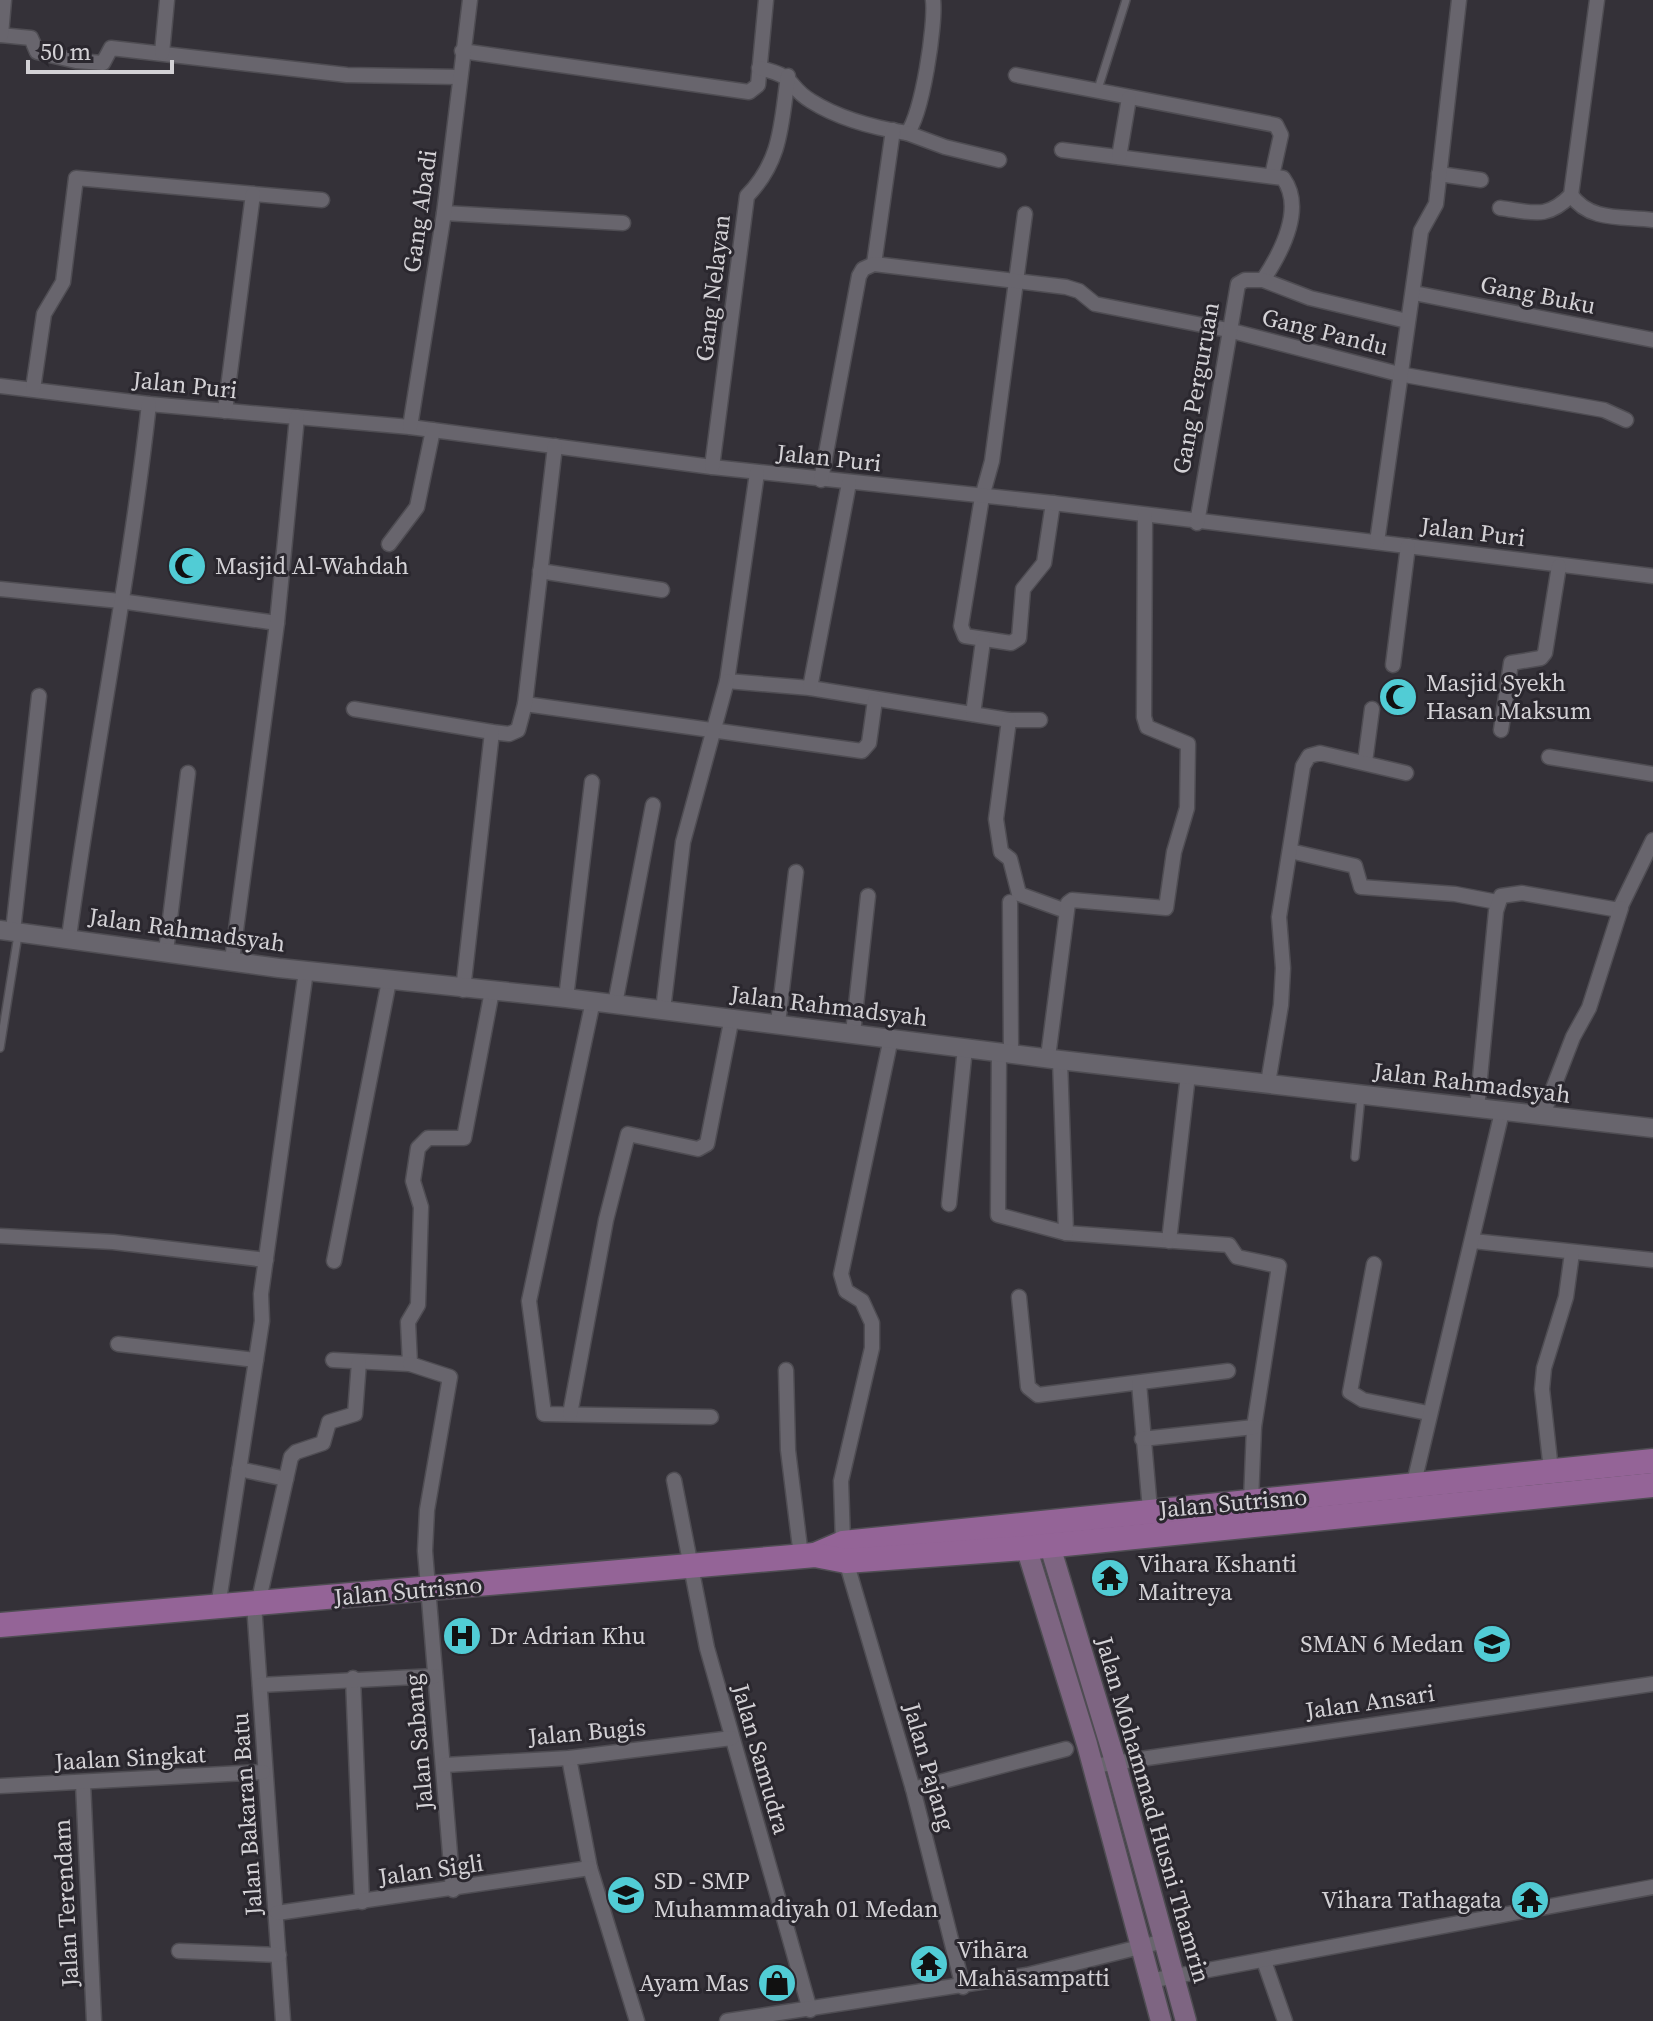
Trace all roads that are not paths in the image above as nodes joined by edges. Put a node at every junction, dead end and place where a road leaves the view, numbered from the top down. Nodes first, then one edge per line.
1 (4, 0) edge
2 (167, 0) edge
3 (470, 0) edge
4 (766, 0) edge
5 (933, 0) edge
6 (1126, 0) edge
7 (1459, 0) edge
8 (1597, 0) edge
9 (0, 35) edge
10 (462, 51) junction
11 (162, 53) junction
12 (759, 68) junction
13 (1016, 75) dead end
14 (788, 76) junction
15 (459, 77) junction
16 (1098, 89) junction
17 (1129, 98) junction
18 (900, 132) junction
19 (1062, 150) dead end
20 (1119, 157) junction
21 (999, 160) dead end
22 (1439, 174) junction
23 (1272, 176) junction
24 (1481, 180) dead end
25 (253, 194) junction
26 (1571, 195) junction
27 (322, 200) dead end
28 (1500, 208) dead end
29 (444, 213) junction
30 (1025, 214) dead end
31 (1653, 220) edge
32 (623, 223) dead end
33 (874, 264) junction
34 (1263, 280) junction
35 (1017, 283) junction
36 (1414, 293) junction
37 (1407, 321) junction
38 (1228, 330) junction
39 (1653, 340) edge
40 (1399, 374) junction
41 (0, 386) edge
42 (33, 389) junction
43 (149, 404) junction
44 (225, 411) junction
45 (297, 417) junction
46 (1626, 420) dead end
47 (410, 427) junction
48 (433, 430) junction
49 (555, 446) junction
50 (712, 467) junction
51 (757, 473) junction
52 (821, 480) junction
53 (849, 483) junction
54 (982, 497) junction
55 (1053, 503) junction
56 (1145, 516) junction
57 (1197, 523) junction
58 (1377, 542) junction
59 (389, 544) dead end
60 (1408, 546) junction
61 (1559, 566) junction
62 (540, 571) junction
63 (1653, 576) edge
64 (0, 589) edge
65 (662, 590) dead end
66 (120, 601) junction
67 (277, 623) junction
68 (983, 641) junction
69 (1393, 665) dead end
70 (727, 681) junction
71 (810, 688) junction
72 (39, 696) dead end
73 (875, 700) junction
74 (525, 704) junction
75 (354, 709) dead end
76 (1372, 709) dead end
77 (973, 714) junction
78 (1009, 720) junction
79 (1040, 720) dead end
80 (1501, 730) dead end
81 (492, 732) junction
82 (713, 732) junction
83 (1549, 757) dead end
84 (1365, 762) junction
85 (188, 773) dead end
86 (1406, 773) dead end
87 (1653, 774) edge
88 (592, 782) dead end
89 (653, 805) dead end
90 (1653, 840) edge
91 (1290, 851) junction
92 (796, 872) dead end
93 (868, 896) dead end
94 (1010, 902) dead end
95 (1497, 902) junction
96 (1621, 908) junction
97 (1066, 911) junction
98 (11, 931) edge
99 (69, 937) junction
100 (166, 951) junction
101 (232, 960) junction
102 (306, 971) junction
103 (389, 981) junction
104 (463, 990) junction
105 (492, 991) junction
106 (566, 998) junction
107 (593, 1001) junction
108 (615, 1004) junction
109 (663, 1010) junction
110 (732, 1017) junction
111 (778, 1023) junction
112 (853, 1033) junction
113 (891, 1038) junction
114 (0, 1048) edge
115 (965, 1048) junction
116 (1005, 1052) junction
117 (1054, 1058) junction
118 (1188, 1075) junction
119 (1268, 1083) junction
120 (1361, 1094) junction
121 (1477, 1109) junction
122 (1502, 1112) junction
123 (1542, 1117) junction
124 (1653, 1128) edge
125 (1355, 1157) dead end
126 (949, 1204) dead end
127 (1066, 1233) junction
128 (0, 1236) edge
129 (1169, 1241) junction
130 (1473, 1241) junction
131 (1572, 1253) junction
132 (266, 1260) junction
133 (1653, 1260) edge
134 (334, 1261) dead end
135 (1374, 1264) dead end
136 (1019, 1297) dead end
137 (118, 1344) dead end
138 (256, 1360) junction
139 (333, 1360) dead end
140 (359, 1362) junction
141 (410, 1364) junction
142 (786, 1370) dead end
143 (1228, 1371) dead end
144 (1139, 1383) junction
145 (1428, 1413) junction
146 (570, 1414) junction
147 (711, 1417) dead end
148 (1254, 1427) junction
149 (1142, 1439) junction
150 (1653, 1461) edge
151 (239, 1469) junction
152 (1551, 1470) junction
153 (286, 1479) junction
154 (674, 1480) dead end
155 (1653, 1485) edge
156 (1413, 1487) junction
157 (1251, 1501) junction
158 (1150, 1510) junction
159 (1034, 1535) junction
160 (844, 1552) junction
161 (808, 1556) junction
162 (689, 1565) junction
163 (428, 1590) junction
164 (256, 1604) junction
165 (218, 1607) junction
166 (0, 1625) edge
167 (435, 1676) junction
168 (353, 1678) junction
169 (1653, 1684) edge
170 (260, 1685) junction
171 (732, 1738) junction
172 (1066, 1749) dead end
173 (569, 1758) junction
174 (1115, 1761) junction
175 (445, 1765) junction
176 (1093, 1766) junction
177 (263, 1772) junction
178 (83, 1783) junction
179 (0, 1786) edge
180 (913, 1789) junction
181 (590, 1868) junction
182 (1653, 1887) edge
183 (453, 1890) junction
184 (362, 1902) junction
185 (277, 1913) junction
186 (1164, 1941) junction
187 (1139, 1947) junction
188 (179, 1951) dead end
189 (279, 1955) junction
190 (1264, 1961) junction
191 (1173, 1977) junction
192 (1149, 1981) junction
193 (963, 1987) junction
194 (810, 2010) junction
195 (94, 2021) edge
196 (283, 2021) edge
197 (637, 2021) edge
198 (727, 2021) edge
199 (1161, 2021) edge
200 (1186, 2021) edge
201 (1285, 2021) edge

1 - 9 street
2 - 11 street
3 - 10 street, Gang Abadi
4 - 12 street
5 - 18 street
6 - 16 lane
7 - 22 street
8 - 26 street
9 - 11 street
10 - 12 street
10 - 15 street, Gang Abadi
11 - 15 street
12 - 14 street
13 - 16 street
14 - 18 street
14 - 50 street, Gang Nelayan
15 - 29 street, Gang Abadi
16 - 17 street
17 - 20 street
17 - 23 street
18 - 21 street
18 - 33 street
19 - 20 street
20 - 23 street
22 - 24 street
22 - 36 street
23 - 34 street, Gang Perguruan
25 - 27 street
25 - 42 street
25 - 44 street
26 - 28 street
26 - 31 street
29 - 32 street
29 - 47 street, Gang Abadi
30 - 35 street
33 - 35 street, Gang Pandu
33 - 52 street
34 - 37 street
34 - 38 street, Gang Perguruan
35 - 38 street, Gang Pandu
35 - 54 street
36 - 37 street
36 - 39 street, Gang Buku
37 - 40 street
38 - 40 street, Gang Pandu
38 - 57 street, Gang Perguruan
40 - 46 street, Gang Pandu
40 - 58 street
41 - 42 street, Jalan Puri
42 - 43 street, Jalan Puri
43 - 44 street, Jalan Puri
43 - 66 street
44 - 45 street, Jalan Puri
45 - 47 street, Jalan Puri
45 - 67 street
47 - 48 street, Jalan Puri
48 - 49 street, Jalan Puri
48 - 59 street
49 - 50 street, Jalan Puri
49 - 62 street
50 - 51 street, Jalan Puri
51 - 52 street, Jalan Puri
51 - 70 street
52 - 53 street, Jalan Puri
53 - 54 street, Jalan Puri
53 - 71 street
54 - 55 street, Jalan Puri
54 - 68 street
55 - 56 street, Jalan Puri
55 - 68 street
56 - 57 street, Jalan Puri
56 - 97 street
57 - 58 street, Jalan Puri
58 - 60 street, Jalan Puri
60 - 61 street, Jalan Puri
60 - 69 street
61 - 63 street, Jalan Puri
61 - 80 street
62 - 65 street
62 - 74 street
64 - 66 street
66 - 67 street
66 - 99 street
67 - 101 street
68 - 77 street
70 - 71 street
70 - 82 street
71 - 73 street
72 - 98 street
73 - 77 street
73 - 82 street
74 - 81 street
74 - 82 street
75 - 81 street
76 - 84 street
77 - 78 street
78 - 79 street
78 - 97 street
81 - 104 street
82 - 109 street
83 - 87 street
84 - 86 street
84 - 91 street
85 - 100 street
88 - 106 street
89 - 108 street
90 - 96 street
91 - 95 street
91 - 119 street
92 - 111 street
93 - 112 street
94 - 116 street
95 - 96 street
95 - 121 street
96 - 123 street
97 - 117 street
98 - 99 street, Jalan Rahmadsyah
98 - 114 lane
99 - 100 street, Jalan Rahmadsyah
100 - 101 street, Jalan Rahmadsyah
101 - 102 street, Jalan Rahmadsyah
102 - 103 street, Jalan Rahmadsyah
102 - 132 street
103 - 104 street, Jalan Rahmadsyah
103 - 134 street
104 - 105 street, Jalan Rahmadsyah
105 - 106 street, Jalan Rahmadsyah
105 - 141 street
106 - 107 street, Jalan Rahmadsyah
107 - 108 street, Jalan Rahmadsyah
107 - 146 street
108 - 109 street, Jalan Rahmadsyah
109 - 110 street, Jalan Rahmadsyah
110 - 111 street, Jalan Rahmadsyah
110 - 146 street
111 - 112 street, Jalan Rahmadsyah
112 - 113 street, Jalan Rahmadsyah
113 - 115 street, Jalan Rahmadsyah
113 - 160 street, Jalan Pajang
115 - 116 street, Jalan Rahmadsyah
115 - 126 street
116 - 117 street, Jalan Rahmadsyah
116 - 127 street
117 - 118 street, Jalan Rahmadsyah
117 - 127 street
118 - 119 street, Jalan Rahmadsyah
118 - 129 street
119 - 120 street, Jalan Rahmadsyah
120 - 121 street, Jalan Rahmadsyah
120 - 125 lane
121 - 122 street, Jalan Rahmadsyah
122 - 123 street, Jalan Rahmadsyah
122 - 130 street
123 - 124 street, Jalan Rahmadsyah
127 - 129 street
128 - 132 street
129 - 148 street
130 - 131 street
130 - 145 street
131 - 133 street
131 - 152 street
132 - 138 street
135 - 145 street
136 - 144 street
137 - 138 street
138 - 151 street
139 - 140 street
140 - 141 street
140 - 153 street
141 - 163 street, Jalan Sabang
142 - 161 street
143 - 144 street
144 - 149 street
145 - 156 street
146 - 147 street
148 - 149 street
148 - 157 street
149 - 158 street
150 - 152 main road, Jalan Sutrisno
151 - 153 street
151 - 165 street
152 - 156 main road, Jalan Sutrisno
153 - 164 street, Jalan Bakaran Batu
154 - 162 street, Jalan Samudra
155 - 159 main road, Jalan Sutrisno
156 - 157 main road, Jalan Sutrisno
157 - 158 main road, Jalan Sutrisno
158 - 159 main road, Jalan Sutrisno
159 - 160 main road, Jalan Sutrisno
159 - 174 main road, Jalan Mohammad Husni Thamrin
159 - 176 main road, Jalan Mohammad Husni Thamrin
160 - 161 main road, Jalan Sutrisno
160 - 180 street, Jalan Pajang
161 - 162 main road, Jalan Sutrisno
162 - 163 main road, Jalan Sutrisno
162 - 171 street, Jalan Samudra
163 - 164 main road, Jalan Sutrisno
163 - 167 street, Jalan Sabang
164 - 165 main road, Jalan Sutrisno
164 - 170 street, Jalan Bakaran Batu
165 - 166 main road, Jalan Sutrisno
167 - 168 street
167 - 175 street, Jalan Sabang
168 - 170 street
168 - 184 street
169 - 174 street, Jalan Ansari
170 - 177 street, Jalan Bakaran Batu
171 - 173 street, Jalan Bugis
171 - 194 street, Jalan Samudra
172 - 180 street
173 - 175 street, Jalan Bugis
173 - 181 street
174 - 176 street, Jalan Ansari
174 - 186 main road, Jalan Mohammad Husni Thamrin
175 - 183 street, Jalan Sabang
176 - 187 main road, Jalan Mohammad Husni Thamrin
177 - 178 street, Jaalan Singkat
177 - 185 street, Jalan Bakaran Batu
178 - 179 street, Jaalan Singkat
178 - 195 street, Jalan Terendam
180 - 193 street, Jalan Pajang
181 - 183 street, Jalan Sigli
181 - 197 street
182 - 190 street
183 - 184 street, Jalan Sigli
184 - 185 street, Jalan Sigli
185 - 189 street, Jalan Bakaran Batu
186 - 187 street
186 - 191 main road, Jalan Mohammad Husni Thamrin
187 - 192 main road, Jalan Mohammad Husni Thamrin
187 - 193 street
188 - 189 street
189 - 196 street, Jalan Bakaran Batu
190 - 191 street
190 - 201 street
191 - 192 street
191 - 200 main road, Jalan Mohammad Husni Thamrin
192 - 199 main road, Jalan Mohammad Husni Thamrin
193 - 194 street
194 - 198 street

